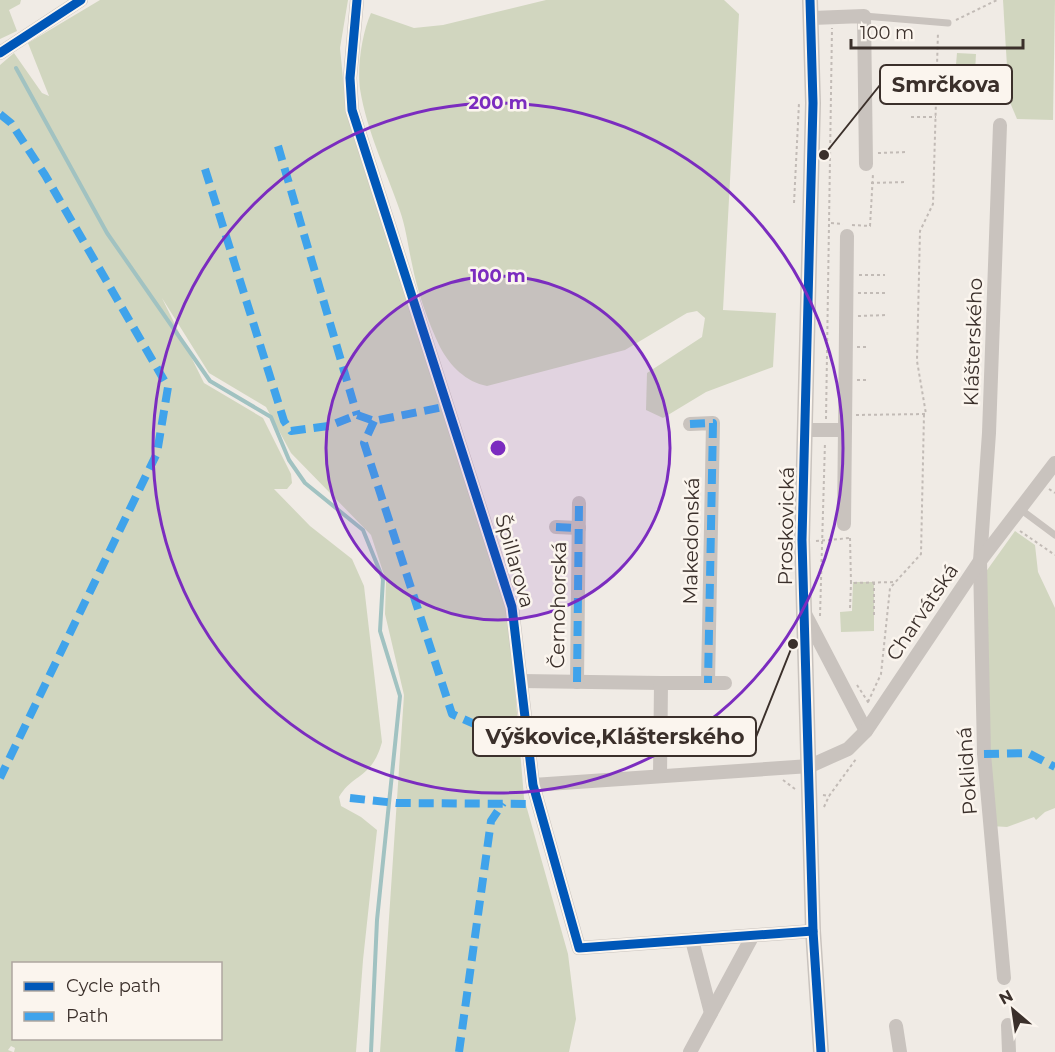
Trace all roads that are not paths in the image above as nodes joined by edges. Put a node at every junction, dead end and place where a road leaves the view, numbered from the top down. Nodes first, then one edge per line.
1 (81, 0) edge
2 (357, 0) edge
3 (810, 0) edge
4 (864, 16) junction
5 (812, 18) junction
6 (948, 23) road end
7 (0, 53) edge
8 (999, 124) dead end
9 (871, 166) road end
10 (851, 232) road end
11 (690, 424) dead end
12 (807, 430) junction
13 (845, 430) junction
14 (1055, 463) edge
15 (579, 503) dead end
16 (1020, 509) junction
17 (556, 527) dead end
18 (579, 528) junction
19 (848, 532) road end
20 (1055, 535) edge
21 (980, 561) junction
22 (812, 615) junction
23 (521, 681) junction
24 (577, 682) junction
25 (661, 683) junction
26 (708, 683) junction
27 (725, 683) dead end
28 (866, 731) junction
29 (810, 766) junction
30 (660, 776) junction
31 (533, 785) junction
32 (813, 931) junction
33 (752, 937) junction
34 (692, 940) junction
35 (1004, 978) dead end
36 (711, 1013) junction
37 (1008, 1025) dead end
38 (896, 1026) dead end
39 (690, 1052) edge
40 (821, 1052) edge
41 (900, 1052) edge
42 (1009, 1052) edge

1 - 7 street
2 - 23 street, Špillarova
3 - 5 street, Proskovická
4 - 5 street
4 - 6 lane
4 - 9 street
5 - 12 street, Proskovická
8 - 21 street, Klášterského
10 - 13 street
11 - 26 street, Makedonská
12 - 13 street
12 - 22 street, Proskovická
13 - 19 street
14 - 16 street, Charvátská
15 - 18 street, Černohorská
16 - 20 lane
16 - 21 street, Charvátská
17 - 18 street, Černohorská
18 - 24 street, Černohorská
21 - 28 street, Charvátská
21 - 35 street, Poklidná
22 - 28 street
22 - 29 street, Proskovická
23 - 24 street
23 - 31 street, Špillarova
24 - 25 street
25 - 26 street
25 - 30 street
26 - 27 street
28 - 29 street, Charvátská
29 - 30 street
29 - 32 street, Proskovická
30 - 31 street
31 - 34 street, Špillarova
32 - 33 street, Špillarova
32 - 40 street, Proskovická
33 - 34 street, Špillarova
33 - 36 street
34 - 36 street
36 - 39 street
37 - 42 street
38 - 41 street

